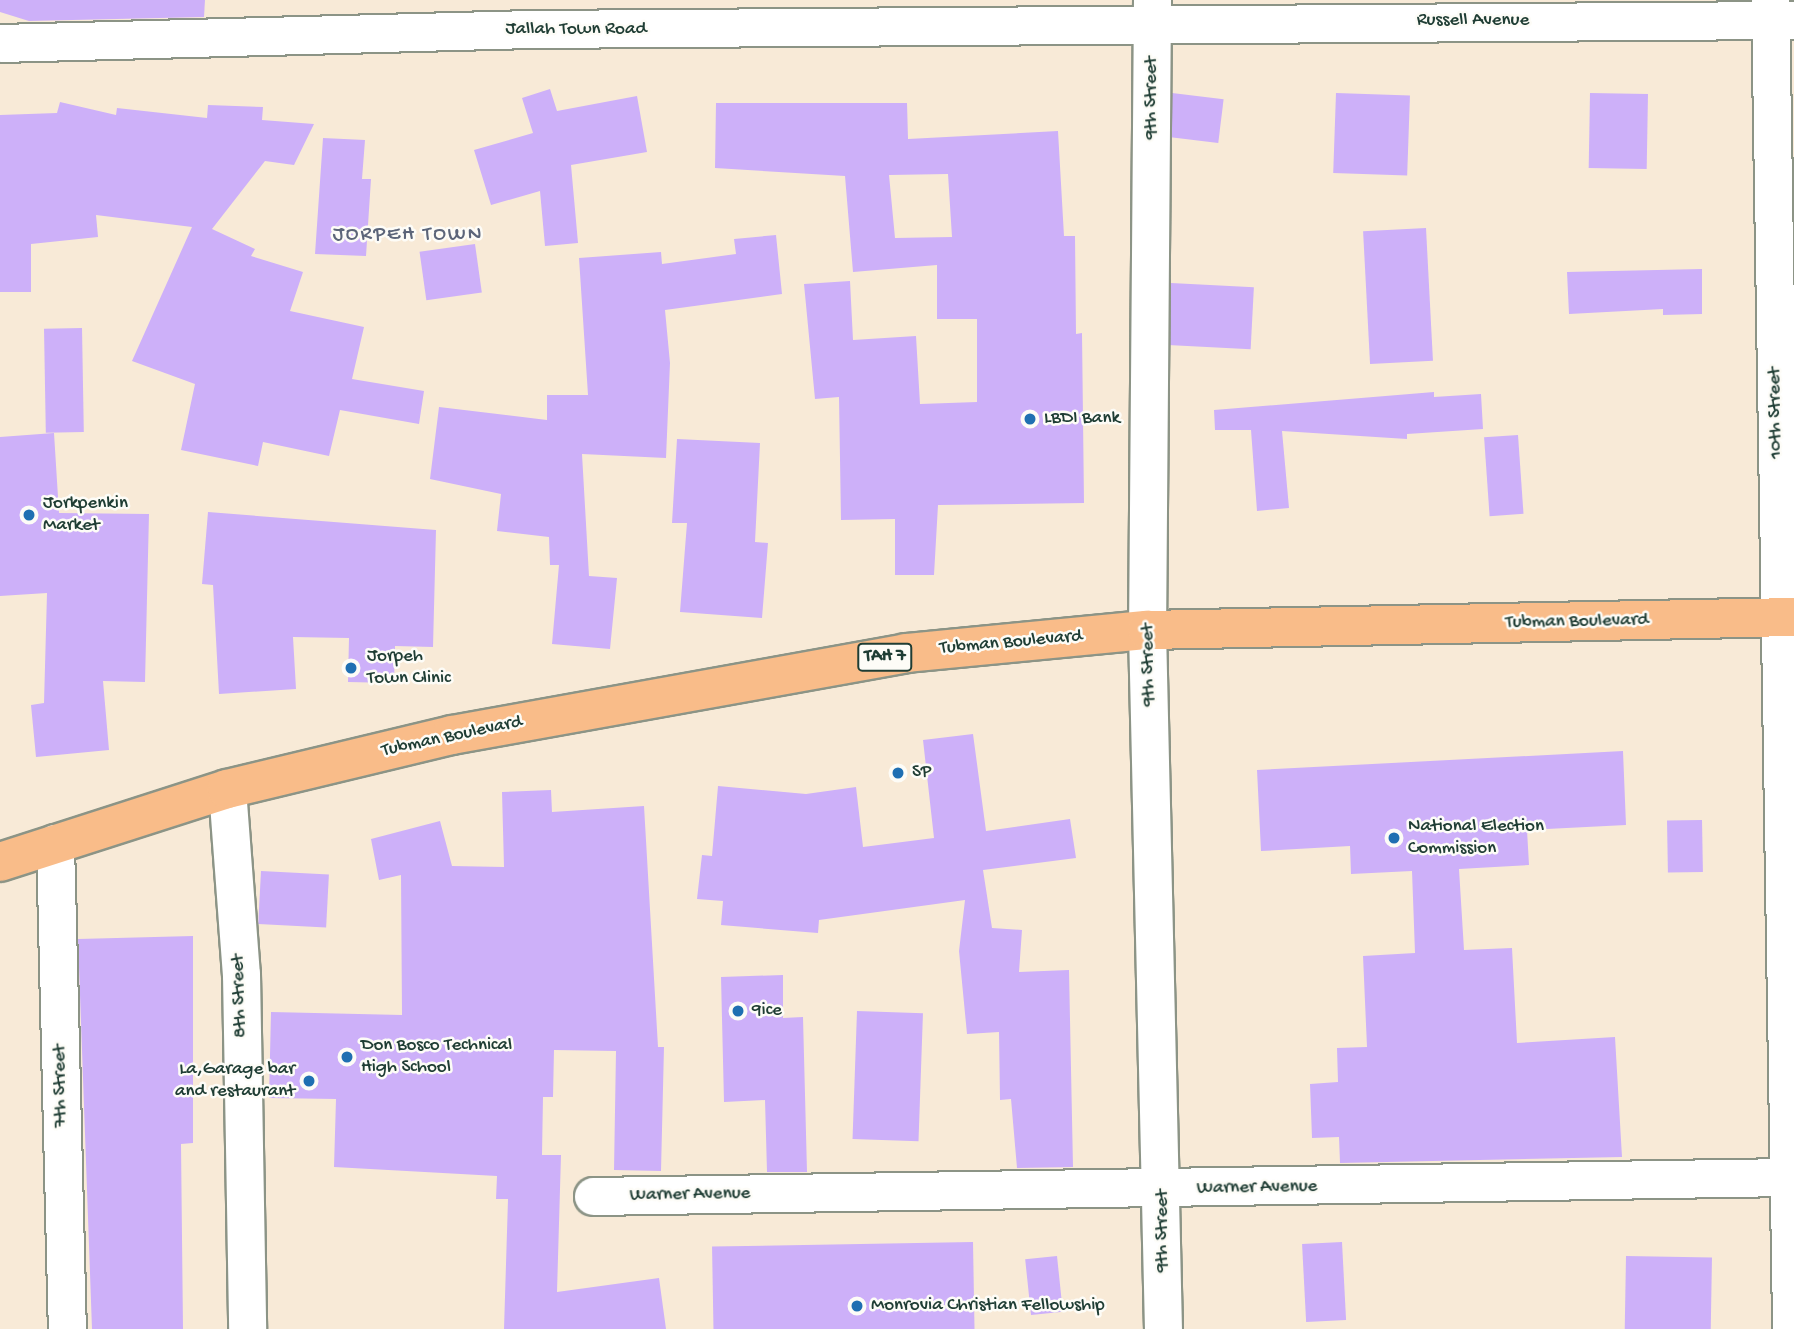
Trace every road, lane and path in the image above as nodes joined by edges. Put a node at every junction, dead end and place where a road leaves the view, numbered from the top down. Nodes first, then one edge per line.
1 (1152, 11) edge
2 (1778, 13) edge
3 (0, 43) edge
4 (1787, 618) edge
5 (1147, 630) junction
6 (227, 789) junction
7 (55, 843) junction
8 (0, 862) edge
9 (1791, 1177) edge
10 (1163, 1191) junction
11 (593, 1196) dead end
12 (67, 1329) edge
13 (247, 1329) edge
14 (1163, 1329) edge
15 (1791, 1329) edge

1 - 2 street, Russell Avenue
1 - 3 street, Jallah Town Road
1 - 5 street, 9th Street
2 - 4 street, 10th Street
4 - 5 highway, Tubman Boulevard / TAH 7
4 - 9 street, 10th Street
5 - 6 highway, Tubman Boulevard / TAH 7
5 - 10 street, 9th Street
6 - 7 highway, Tubman Boulevard / TAH 7
6 - 13 street, 8th Street
7 - 8 highway, Tubman Boulevard / TAH 7
7 - 12 street, 7th Street
9 - 10 street, Warner Avenue
9 - 15 street, 10th Street
10 - 11 street, Warner Avenue
10 - 14 street, 9th Street

